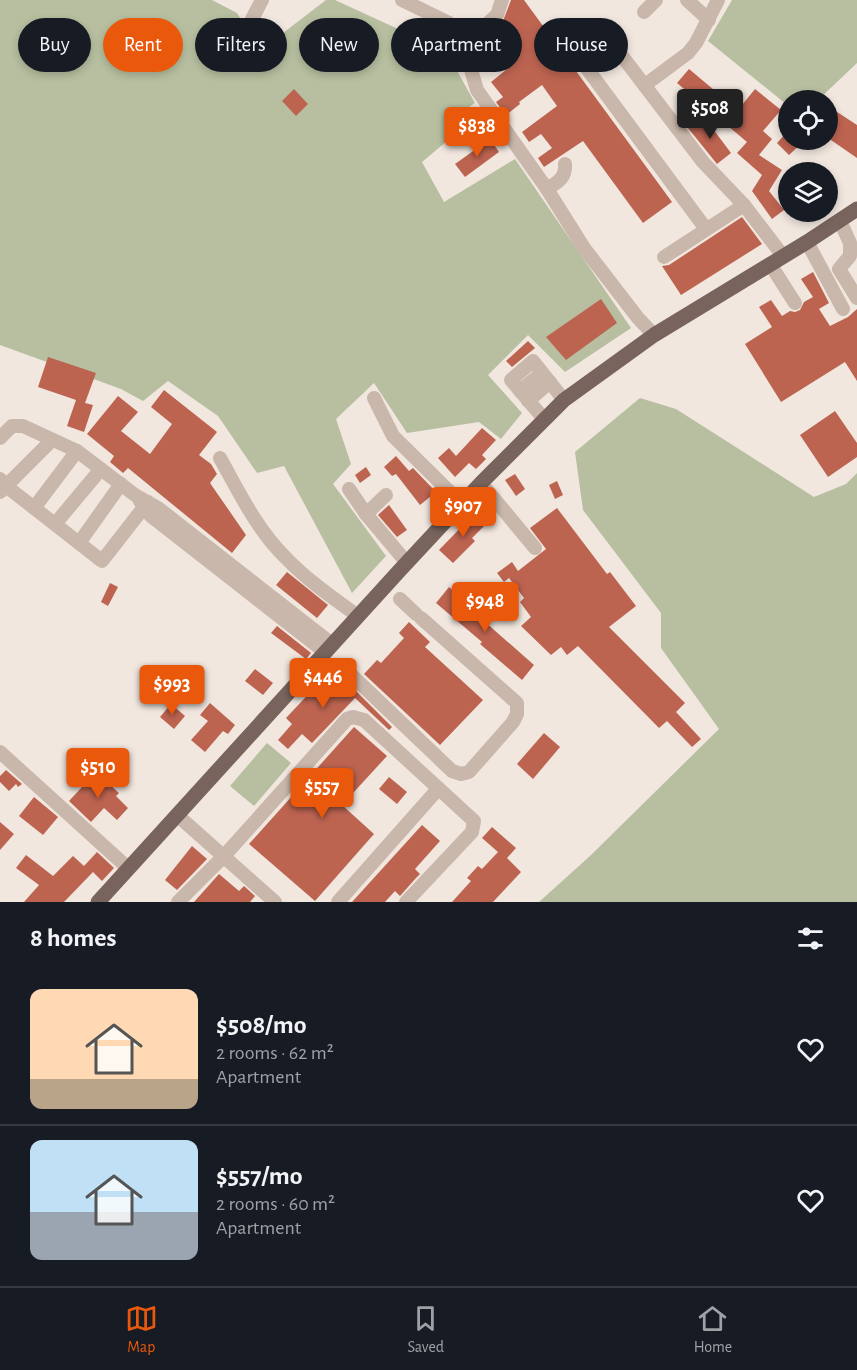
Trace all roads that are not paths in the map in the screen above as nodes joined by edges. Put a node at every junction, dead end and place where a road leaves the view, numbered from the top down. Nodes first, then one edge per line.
1 (262, 0) edge
2 (402, 0) edge
3 (502, 0) edge
4 (656, 0) edge
5 (687, 0) edge
6 (718, 0) edge
7 (644, 12) dead end
8 (253, 18) edge
9 (439, 18) edge
10 (494, 18) edge
11 (709, 20) junction
12 (472, 72) edge
13 (645, 85) junction
14 (565, 164) dead end
15 (547, 189) junction
16 (744, 205) junction
17 (857, 209) edge
18 (840, 221) junction
19 (706, 229) junction
20 (807, 242) junction
21 (664, 257) dead end
22 (776, 260) junction
23 (857, 298) edge
24 (795, 303) dead end
25 (843, 309) dead end
26 (654, 334) junction
27 (546, 378) junction
28 (524, 396) junction
29 (374, 398) dead end
30 (564, 400) junction
31 (544, 419) junction
32 (0, 438) edge
33 (52, 440) junction
34 (77, 451) junction
35 (220, 458) dead end
36 (101, 469) junction
37 (481, 483) junction
38 (121, 484) junction
39 (2, 486) edge
40 (349, 489) dead end
41 (386, 495) dead end
42 (462, 504) junction
43 (146, 505) junction
44 (34, 508) junction
45 (366, 514) junction
46 (55, 524) junction
47 (78, 543) junction
48 (535, 548) dead end
49 (407, 563) junction
50 (393, 593) junction
51 (358, 616) junction
52 (329, 648) junction
53 (342, 666) dead end
54 (0, 752) edge
55 (438, 789) junction
56 (177, 815) junction
57 (224, 856) junction
58 (128, 868) junction
59 (98, 902) edge
60 (178, 902) edge
61 (275, 902) edge
62 (338, 902) edge
63 (406, 902) edge

1 - 8 street
2 - 9 street
3 - 10 street
4 - 7 street
5 - 11 street
6 - 11 street
11 - 13 street
12 - 15 street
13 - 16 street
13 - 19 street
14 - 15 street
15 - 26 street
16 - 19 street
16 - 22 street
17 - 18 main road
18 - 20 main road
18 - 23 street
19 - 21 street
20 - 22 main road
20 - 25 street
22 - 24 street
22 - 26 main road
26 - 30 main road
27 - 28 street
27 - 28 street
27 - 30 street
28 - 31 street
29 - 42 street
30 - 31 main road
31 - 37 main road
32 - 33 street
33 - 34 street
33 - 39 street
34 - 36 street
34 - 44 street
35 - 51 street
36 - 38 street
36 - 46 street
37 - 42 main road
37 - 48 street
38 - 43 street
38 - 47 street
39 - 44 street
40 - 45 street
41 - 45 street
42 - 49 main road
43 - 47 street
43 - 52 street
44 - 46 street
45 - 49 street
46 - 47 street
49 - 50 main road
50 - 51 main road
50 - 53 street
51 - 52 main road
52 - 56 main road
54 - 58 street
55 - 57 street
55 - 62 street
55 - 63 street
56 - 57 street
56 - 58 main road
57 - 60 street
57 - 61 street
58 - 59 main road

